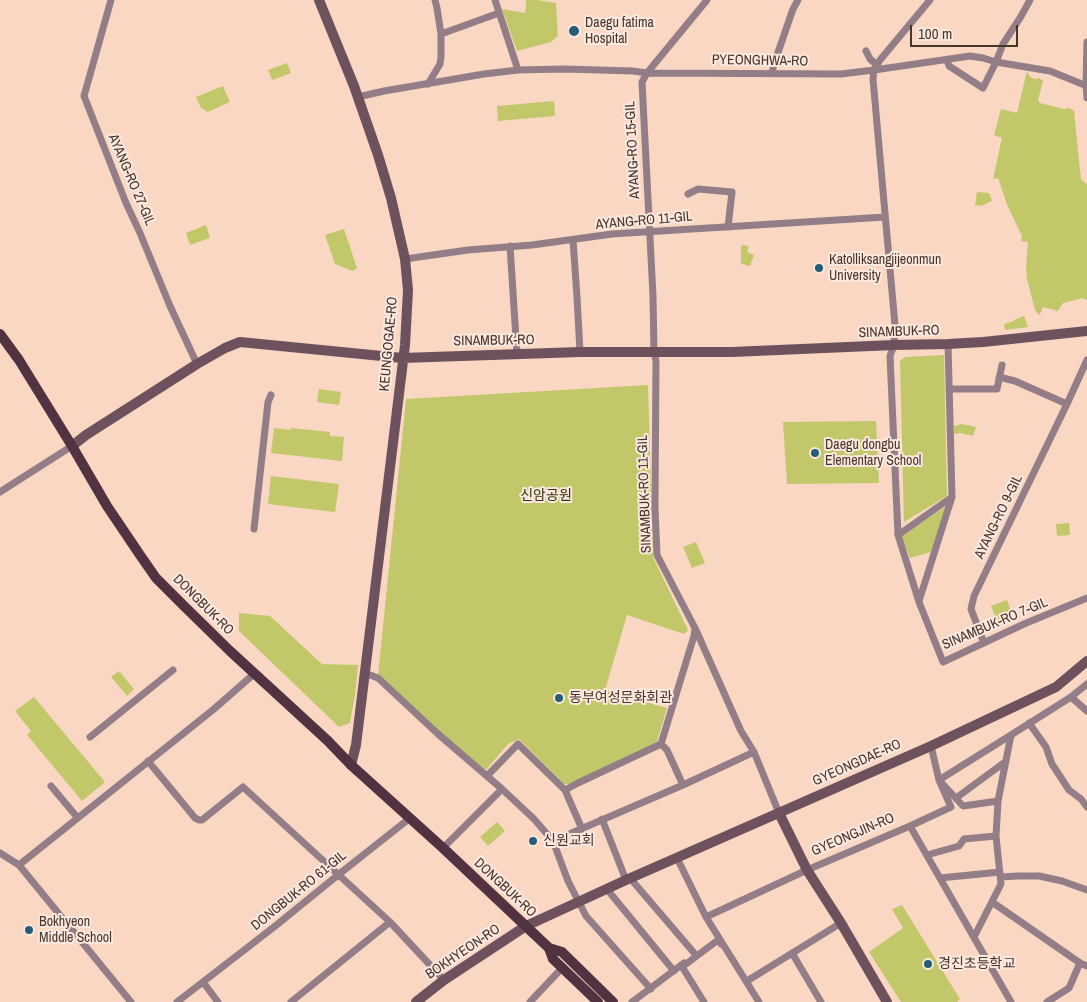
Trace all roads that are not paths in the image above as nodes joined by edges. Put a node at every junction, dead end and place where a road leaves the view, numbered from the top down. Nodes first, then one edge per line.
1 (111, 0) edge
2 (319, 0) edge
3 (435, 0) edge
4 (495, 0) edge
5 (707, 0) edge
6 (798, 0) edge
7 (930, 0) edge
8 (1030, 0) edge
9 (499, 13) junction
10 (441, 34) junction
11 (1087, 42) edge
12 (866, 51) dead end
13 (946, 60) junction
14 (996, 62) junction
15 (876, 68) junction
16 (518, 70) junction
17 (647, 73) junction
18 (772, 73) junction
19 (428, 84) junction
20 (1086, 85) edge
21 (358, 97) junction
22 (1087, 98) edge
23 (688, 194) dead end
24 (885, 217) junction
25 (728, 228) junction
26 (650, 231) junction
27 (573, 240) junction
28 (510, 246) junction
29 (405, 259) junction
30 (1087, 331) edge
31 (0, 334) edge
32 (948, 344) junction
33 (894, 345) junction
34 (580, 352) junction
35 (654, 352) junction
36 (517, 354) junction
37 (402, 358) junction
38 (1087, 360) edge
39 (197, 364) junction
40 (1002, 365) dead end
41 (1000, 377) junction
42 (949, 388) junction
43 (271, 395) dead end
44 (1067, 404) junction
45 (72, 446) junction
46 (0, 492) edge
47 (952, 497) junction
48 (254, 529) dead end
49 (898, 535) junction
50 (1087, 598) edge
51 (919, 602) junction
52 (695, 628) junction
53 (984, 643) junction
54 (1087, 661) edge
55 (173, 670) dead end
56 (255, 673) junction
57 (365, 673) junction
58 (1087, 684) edge
59 (1071, 697) junction
60 (1087, 711) edge
61 (1028, 724) junction
62 (1011, 735) junction
63 (90, 737) dead end
64 (662, 744) junction
65 (931, 746) junction
66 (754, 752) junction
67 (148, 761) junction
68 (1004, 762) junction
69 (351, 765) junction
70 (487, 776) junction
71 (939, 780) junction
72 (683, 785) junction
73 (51, 786) dead end
74 (502, 789) junction
75 (565, 790) junction
76 (1084, 797) edge
77 (956, 798) junction
78 (998, 801) junction
79 (1087, 807) edge
80 (779, 813) junction
81 (77, 817) junction
82 (410, 818) junction
83 (602, 819) junction
84 (910, 826) junction
85 (582, 829) junction
86 (996, 836) junction
87 (553, 841) junction
88 (443, 848) junction
89 (0, 854) edge
90 (927, 855) junction
91 (677, 858) junction
92 (19, 865) junction
93 (807, 870) junction
94 (338, 875) junction
95 (1001, 875) junction
96 (940, 878) junction
97 (628, 879) junction
98 (606, 888) junction
99 (1087, 890) edge
100 (578, 902) junction
101 (992, 902) junction
102 (706, 917) junction
103 (390, 922) junction
104 (841, 923) junction
105 (526, 926) junction
106 (718, 936) junction
107 (974, 937) junction
108 (549, 948) junction
109 (792, 953) junction
110 (695, 954) junction
111 (1084, 964) edge
112 (681, 966) junction
113 (563, 967) junction
114 (674, 971) junction
115 (444, 980) junction
116 (747, 981) junction
117 (203, 982) junction
118 (651, 989) junction
119 (130, 1002) edge
120 (177, 1002) edge
121 (218, 1002) edge
122 (290, 1002) edge
123 (416, 1002) edge
124 (530, 1002) edge
125 (598, 1002) edge
126 (613, 1002) edge
127 (632, 1002) edge
128 (704, 1002) edge
129 (758, 1002) edge
130 (822, 1002) edge
131 (887, 1002) edge
132 (1011, 1002) edge
133 (1047, 1002) edge

1 - 39 street, AYANG-RO 27-GIL
2 - 21 main road, KEUNGOGAE-RO
3 - 10 street
4 - 9 street
5 - 17 street, AYANG-RO 15-GIL
6 - 18 street
7 - 15 street
8 - 14 street
9 - 10 street
9 - 16 street
10 - 19 street
11 - 20 street
12 - 15 street
13 - 14 street, PYEONGHWA-RO
13 - 14 street
13 - 15 street, PYEONGHWA-RO
14 - 20 street, PYEONGHWA-RO
15 - 18 street, PYEONGHWA-RO
15 - 24 street
16 - 17 street, PYEONGHWA-RO
16 - 19 street, PYEONGHWA-RO
17 - 18 street, PYEONGHWA-RO
17 - 26 street, AYANG-RO 15-GIL
19 - 21 street, PYEONGHWA-RO
20 - 22 street
21 - 29 main road, KEUNGOGAE-RO
23 - 25 street
24 - 25 street, AYANG-RO 11-GIL
24 - 33 street
25 - 26 street, AYANG-RO 11-GIL
26 - 27 street, AYANG-RO 11-GIL
26 - 35 street, AYANG-RO 15-GIL
27 - 28 street, AYANG-RO 11-GIL
27 - 34 street
28 - 29 street, AYANG-RO 11-GIL
28 - 36 street
29 - 37 main road, KEUNGOGAE-RO
30 - 32 main road, SINAMBUK-RO
31 - 45 main road, DONGBUK-RO
32 - 33 main road, SINAMBUK-RO
32 - 42 street, SINAMBUK-RO
33 - 35 main road, SINAMBUK-RO
33 - 49 street, SINAMBUK-RO 7-GIL
34 - 35 main road, SINAMBUK-RO
34 - 36 main road, SINAMBUK-RO
35 - 52 street, SINAMBUK-RO 11-GIL
36 - 37 main road, SINAMBUK-RO
37 - 39 main road, SINAMBUK-RO
37 - 57 main road, KEUNGOGAE-RO
38 - 44 street, AYANG-RO 9-GIL
39 - 45 main road, SINAMBUK-RO
40 - 41 street
41 - 42 street
41 - 44 street
42 - 47 street, SINAMBUK-RO
43 - 48 street
44 - 53 street, AYANG-RO 9-GIL
45 - 46 street
45 - 56 main road, DONGBUK-RO
47 - 49 street
47 - 51 street
49 - 51 street, SINAMBUK-RO 7-GIL
50 - 53 street, SINAMBUK-RO 7-GIL
51 - 53 street, SINAMBUK-RO 7-GIL
52 - 64 street
52 - 66 street, SINAMBUK-RO 11-GIL
54 - 65 main road, GYEONGDAE-RO
55 - 63 street
56 - 67 street
56 - 69 main road, DONGBUK-RO
57 - 69 main road, KEUNGOGAE-RO
57 - 70 street
58 - 59 street
59 - 60 street
59 - 61 street
61 - 62 street
61 - 76 street
62 - 68 street
62 - 71 street
64 - 72 street
64 - 75 street
65 - 71 street
65 - 80 main road, GYEONGDAE-RO
66 - 72 street
66 - 80 street, SINAMBUK-RO 11-GIL
67 - 81 street
67 - 94 street
68 - 77 street
68 - 78 street
69 - 82 main road, DONGBUK-RO
70 - 74 street
70 - 75 street
71 - 77 street
71 - 84 street, GYEONGJIN-RO
72 - 83 street
73 - 81 street
74 - 87 street
74 - 88 street
75 - 85 street
76 - 79 street
77 - 78 street
78 - 86 street
80 - 91 main road, GYEONGDAE-RO
80 - 93 main road, GYEONGJIN-RO
81 - 92 street
82 - 88 main road, DONGBUK-RO
82 - 94 street, DONGBUK-RO 61-GIL
83 - 85 street
83 - 97 street
84 - 90 street
84 - 93 street, GYEONGJIN-RO
85 - 87 street
86 - 90 street
86 - 95 street
87 - 100 street
88 - 105 main road, DONGBUK-RO
89 - 92 street
90 - 96 street
91 - 97 main road, GYEONGDAE-RO
91 - 102 street
92 - 119 street
93 - 102 street, GYEONGJIN-RO
93 - 104 main road, GYEONGJIN-RO
94 - 103 street
94 - 117 street, DONGBUK-RO 61-GIL
95 - 96 street
95 - 99 street
95 - 101 street
96 - 107 street
97 - 98 main road, GYEONGDAE-RO
97 - 110 street
98 - 100 main road, GYEONGDAE-RO
98 - 114 street
100 - 105 main road, GYEONGDAE-RO
100 - 118 street
101 - 107 street
101 - 111 street
102 - 106 street
103 - 115 street
103 - 122 street
104 - 109 street
104 - 131 main road, GYEONGJIN-RO
105 - 108 main road, DONGBUK-RO
105 - 115 main road, BOKHYEON-RO
106 - 110 street
106 - 116 street
107 - 132 street
108 - 113 main road, DONGBUK-RO
108 - 126 main road, DONGBUK-RO
109 - 116 street
109 - 130 street
110 - 112 street
111 - 133 street
112 - 114 street
112 - 128 street
112 - 129 street
113 - 124 street
113 - 125 main road, DONGBUK-RO
114 - 118 street
115 - 123 main road, BOKHYEON-RO
116 - 129 street
117 - 120 street, DONGBUK-RO 61-GIL
117 - 121 street
118 - 127 street

